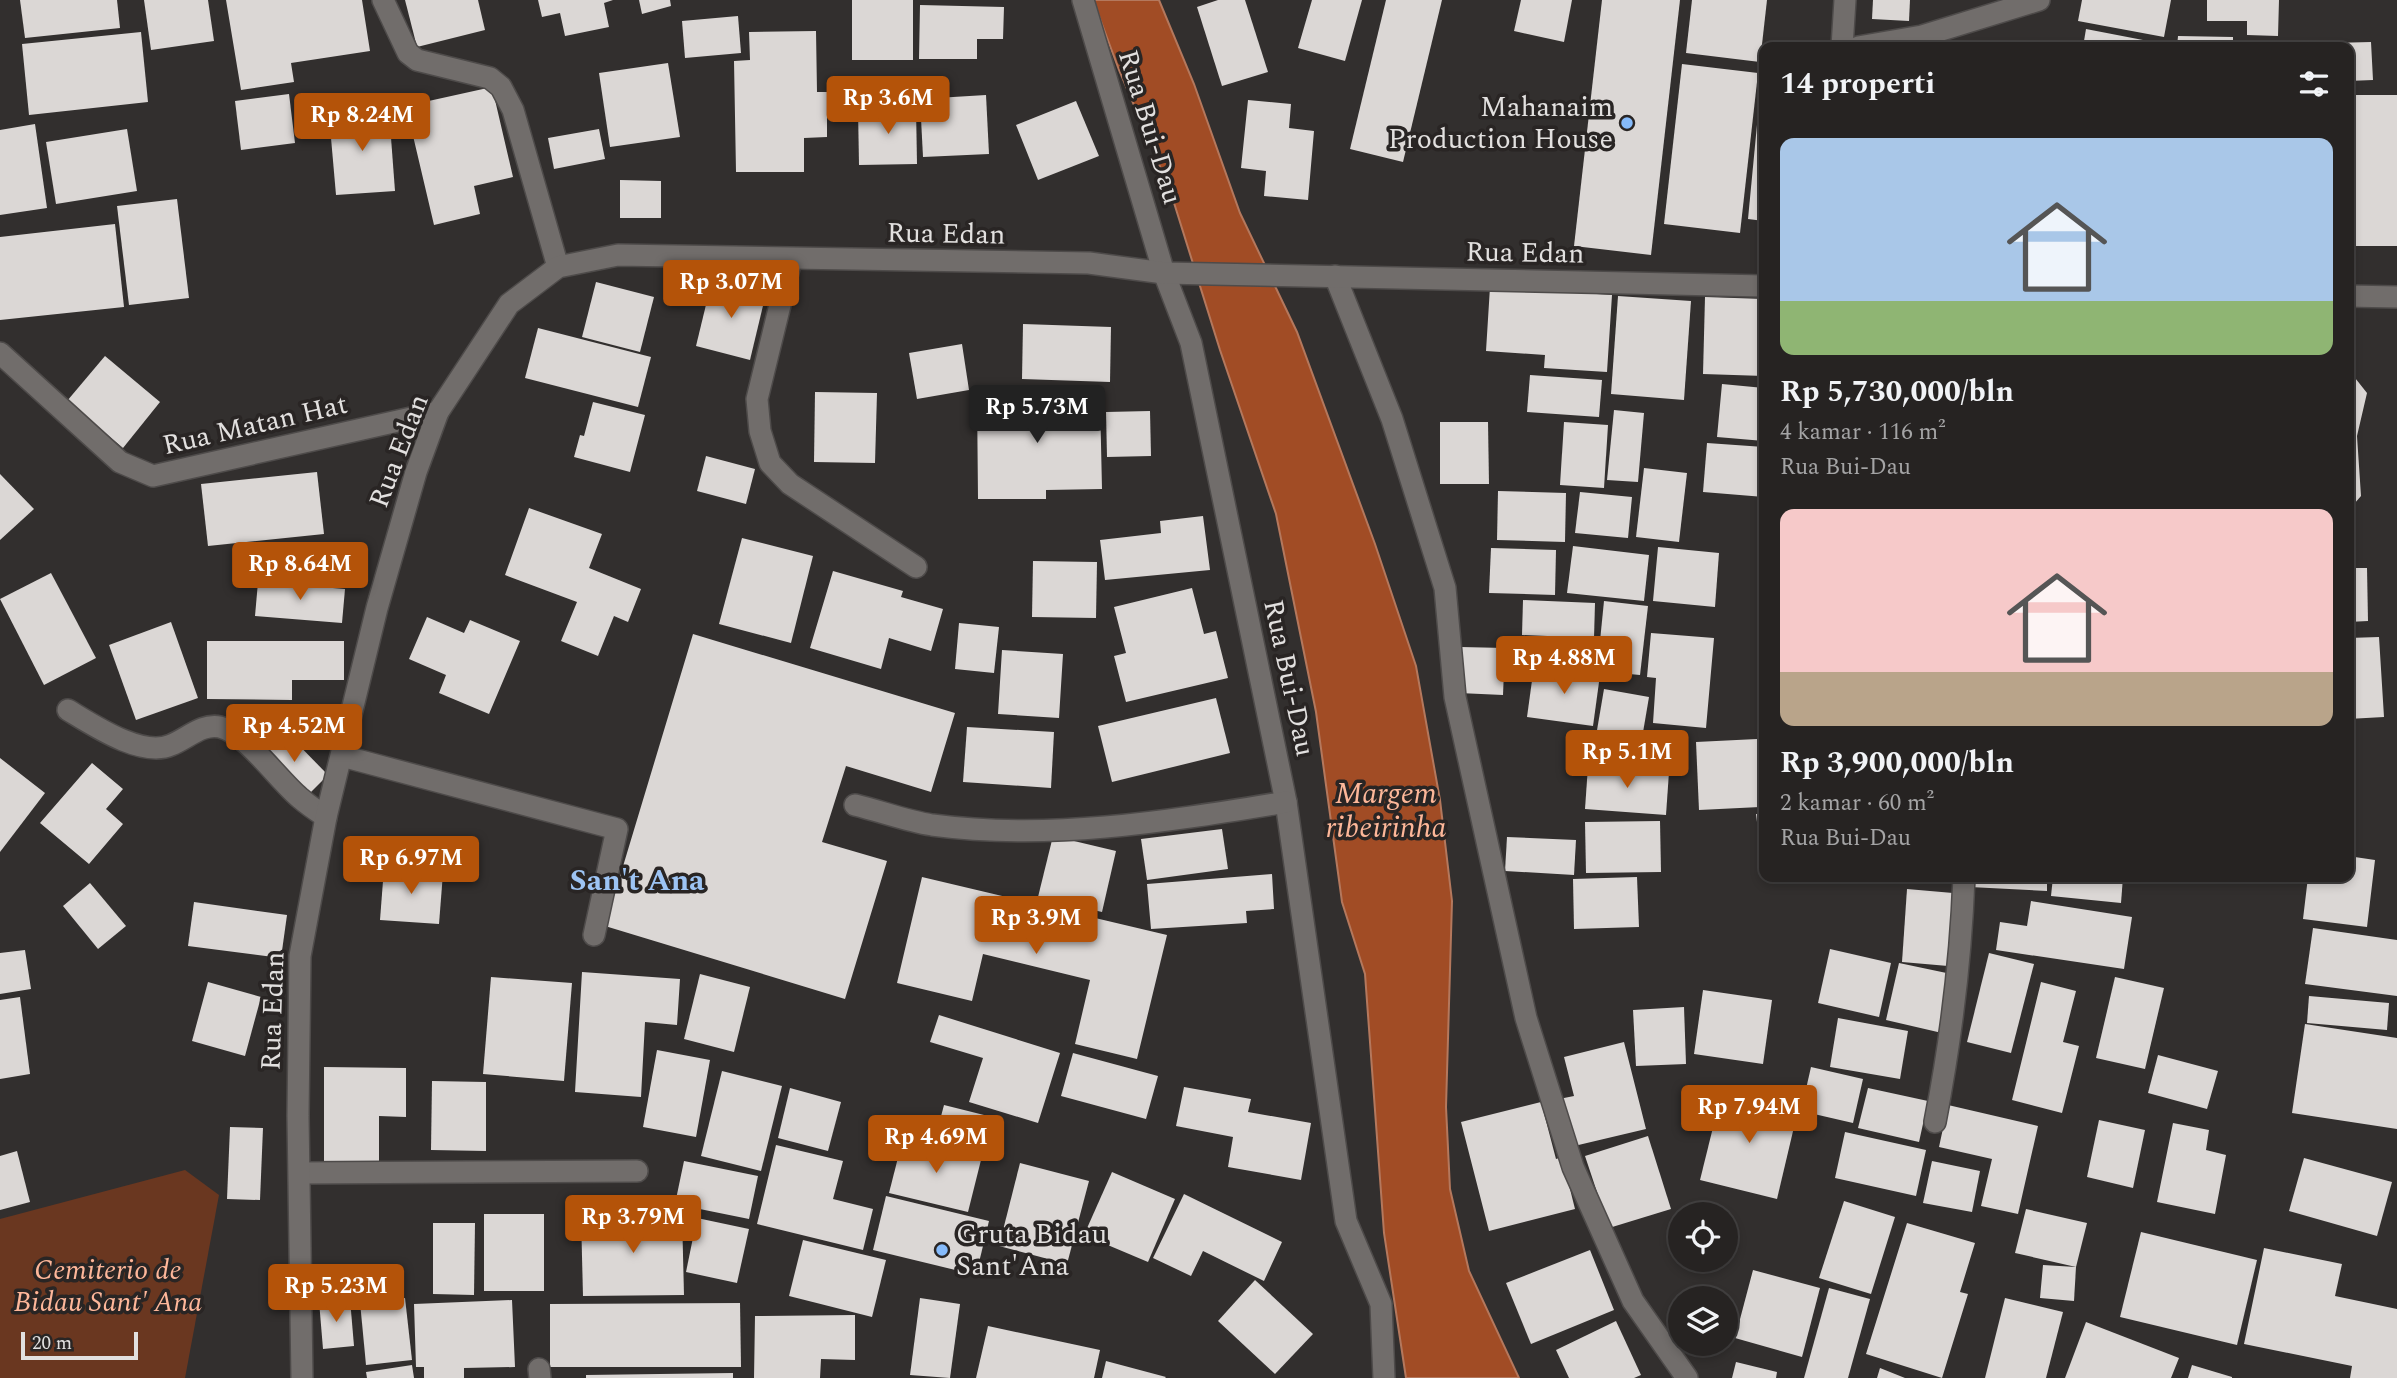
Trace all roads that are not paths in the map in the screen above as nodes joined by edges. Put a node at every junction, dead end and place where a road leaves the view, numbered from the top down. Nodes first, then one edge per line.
1 (383, 0) edge
2 (1083, 0) edge
3 (1844, 0) edge
4 (2039, 0) edge
5 (1842, 42) edge
6 (1887, 42) edge
7 (790, 260) junction
8 (558, 267) junction
9 (1164, 274) junction
10 (1335, 276) junction
11 (1759, 286) edge
12 (2354, 296) edge
13 (2391, 297) edge
14 (0, 354) edge
15 (438, 412) junction
16 (916, 567) dead end
17 (68, 710) dead end
18 (342, 756) junction
19 (1286, 802) junction
20 (855, 804) dead end
21 (326, 817) junction
22 (1964, 882) edge
23 (594, 935) dead end
24 (1935, 1122) dead end
25 (637, 1171) dead end
26 (301, 1173) junction
27 (302, 1378) edge
28 (1384, 1378) edge
29 (1687, 1378) edge

1 - 8 street
2 - 9 street, Rua Bui-Dau
3 - 5 street
4 - 6 street
7 - 8 street, Rua Edan
7 - 9 street, Rua Edan
7 - 16 street
8 - 15 street, Rua Edan
9 - 10 street, Rua Edan
9 - 19 street, Rua Bui-Dau
10 - 11 street, Rua Edan
10 - 29 street
12 - 13 street
14 - 15 street, Rua Matan Hat
15 - 18 street, Rua Edan
17 - 21 street
18 - 21 street, Rua Edan
18 - 23 street
19 - 20 street
19 - 28 street, Rua Bui-Dau
21 - 26 street, Rua Edan
22 - 24 street
25 - 26 street
26 - 27 street, Rua Edan

